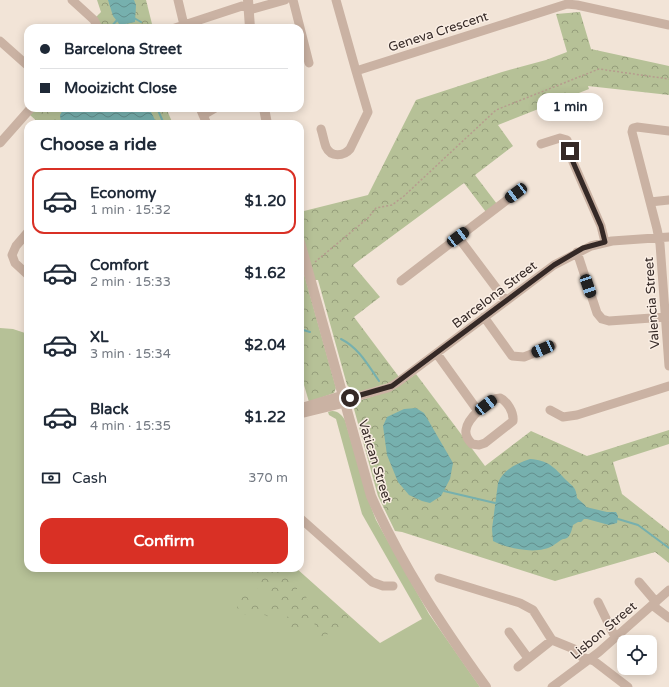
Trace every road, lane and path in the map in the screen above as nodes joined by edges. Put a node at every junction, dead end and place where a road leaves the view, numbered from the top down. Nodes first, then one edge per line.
1 (72, 0) edge
2 (178, 0) edge
3 (285, 0) edge
4 (293, 0) edge
5 (336, 0) edge
6 (248, 4) edge
7 (96, 24) edge
8 (179, 24) edge
9 (188, 24) edge
10 (250, 24) edge
11 (299, 24) edge
12 (669, 25) edge
13 (0, 41) edge
14 (304, 43) edge
15 (24, 62) edge
16 (309, 63) dead end
17 (356, 71) junction
18 (669, 79) edge
19 (27, 112) edge
20 (321, 129) dead end
21 (669, 131) edge
22 (0, 143) edge
23 (542, 144) dead end
24 (516, 193) dead end
25 (669, 200) edge
26 (650, 202) junction
27 (24, 237) edge
28 (458, 237) junction
29 (669, 237) edge
30 (659, 238) junction
31 (605, 242) junction
32 (577, 252) junction
33 (304, 256) edge
34 (312, 264) dead end
35 (24, 271) edge
36 (401, 280) dead end
37 (506, 301) junction
38 (484, 317) junction
39 (666, 317) junction
40 (668, 336) edge
41 (552, 346) dead end
42 (437, 354) junction
43 (669, 366) edge
44 (669, 386) edge
45 (344, 399) junction
46 (304, 407) edge
47 (550, 410) dead end
48 (478, 411) junction
49 (304, 413) edge
50 (304, 522) edge
51 (439, 578) dead end
52 (639, 582) dead end
53 (393, 586) dead end
54 (669, 590) edge
55 (598, 602) dead end
56 (654, 603) junction
57 (669, 618) edge
58 (509, 632) dead end
59 (615, 637) junction
60 (552, 640) junction
61 (528, 658) junction
62 (589, 659) junction
63 (518, 667) dead end
64 (486, 687) edge
65 (552, 687) edge
66 (628, 687) edge

1 - 7 street
2 - 8 street
3 - 6 street
4 - 11 street
5 - 17 street
6 - 9 street
6 - 10 street
12 - 17 street, Geneva Crescent
13 - 15 street
14 - 16 street
17 - 20 street
18 - 34 path
19 - 22 street
21 - 26 street, Valencia Street
23 - 31 street
24 - 28 street
25 - 26 street
26 - 30 street, Valencia Street
27 - 35 street
28 - 36 street
28 - 37 street
29 - 30 street, Barcelona Street
30 - 31 street, Barcelona Street
30 - 39 street, Valencia Street
31 - 32 street, Barcelona Street
32 - 37 street, Barcelona Street
32 - 39 street
33 - 45 street, Vatican Street
37 - 38 street, Barcelona Street
38 - 41 street
38 - 42 street, Barcelona Street
39 - 40 street, Valencia Street
40 - 43 street, Valencia Street
42 - 45 street, Barcelona Street
42 - 48 street
44 - 47 street
45 - 46 street
45 - 49 street
45 - 64 street, Vatican Street
48 - 48 street
50 - 53 street
51 - 60 street
52 - 56 street
54 - 56 street, Lisbon Street
55 - 59 street
56 - 57 street
56 - 59 street, Lisbon Street
58 - 61 street
59 - 62 street, Lisbon Street
60 - 61 street
60 - 62 street
61 - 63 street
62 - 65 street, Lisbon Street
62 - 66 street

